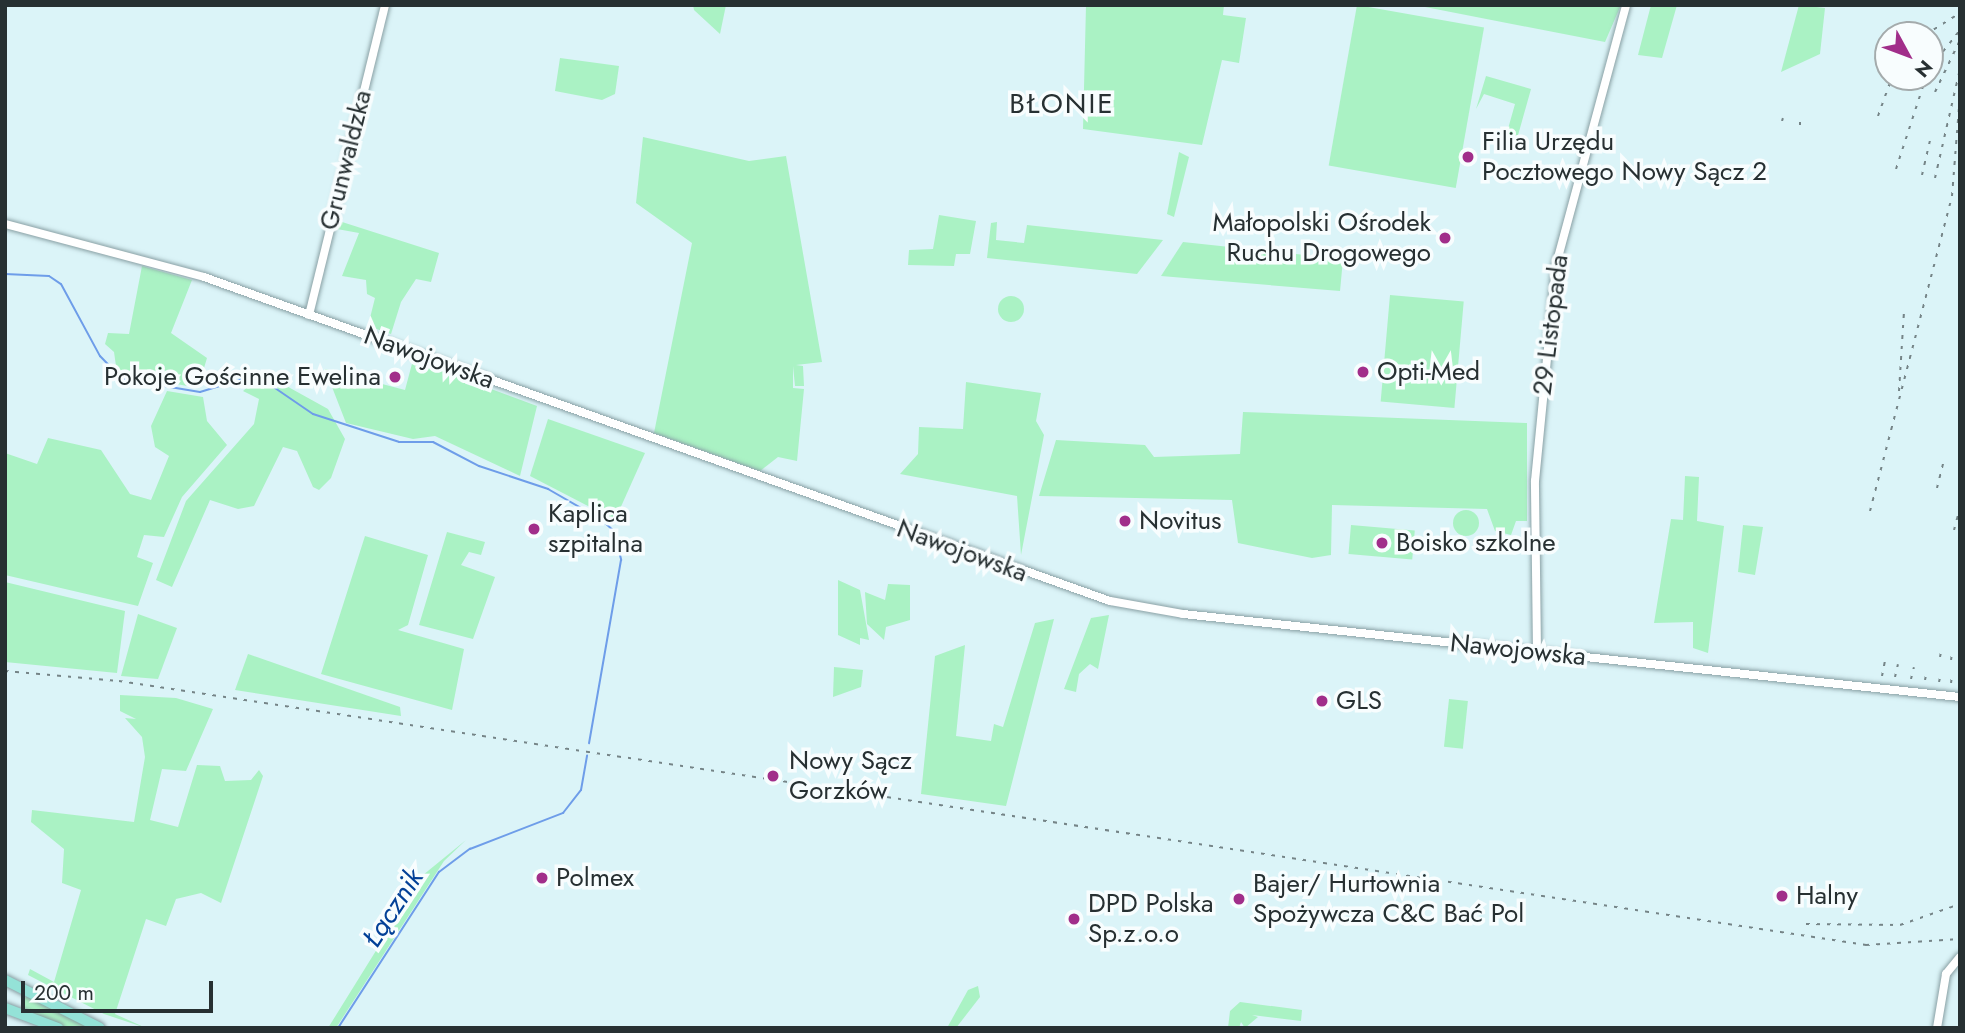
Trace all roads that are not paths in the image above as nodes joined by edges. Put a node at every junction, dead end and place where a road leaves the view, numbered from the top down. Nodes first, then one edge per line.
1 (385, 5) edge
2 (1626, 5) edge
3 (5, 224) edge
4 (309, 315) junction
5 (1537, 652) junction
6 (1960, 697) edge
7 (1960, 957) edge
8 (5, 980) edge
9 (22, 988) junction
10 (9, 1009) edge
11 (58, 1028) edge
12 (100, 1028) edge
13 (1937, 1028) edge

1 - 4 street, Grunwaldzka
2 - 5 street, 29 Listopada
3 - 4 street, Nawojowska
4 - 5 street, Nawojowska
5 - 6 street, Nawojowska
7 - 13 street
8 - 9 main road
9 - 10 main road
9 - 12 main road
10 - 11 main road

